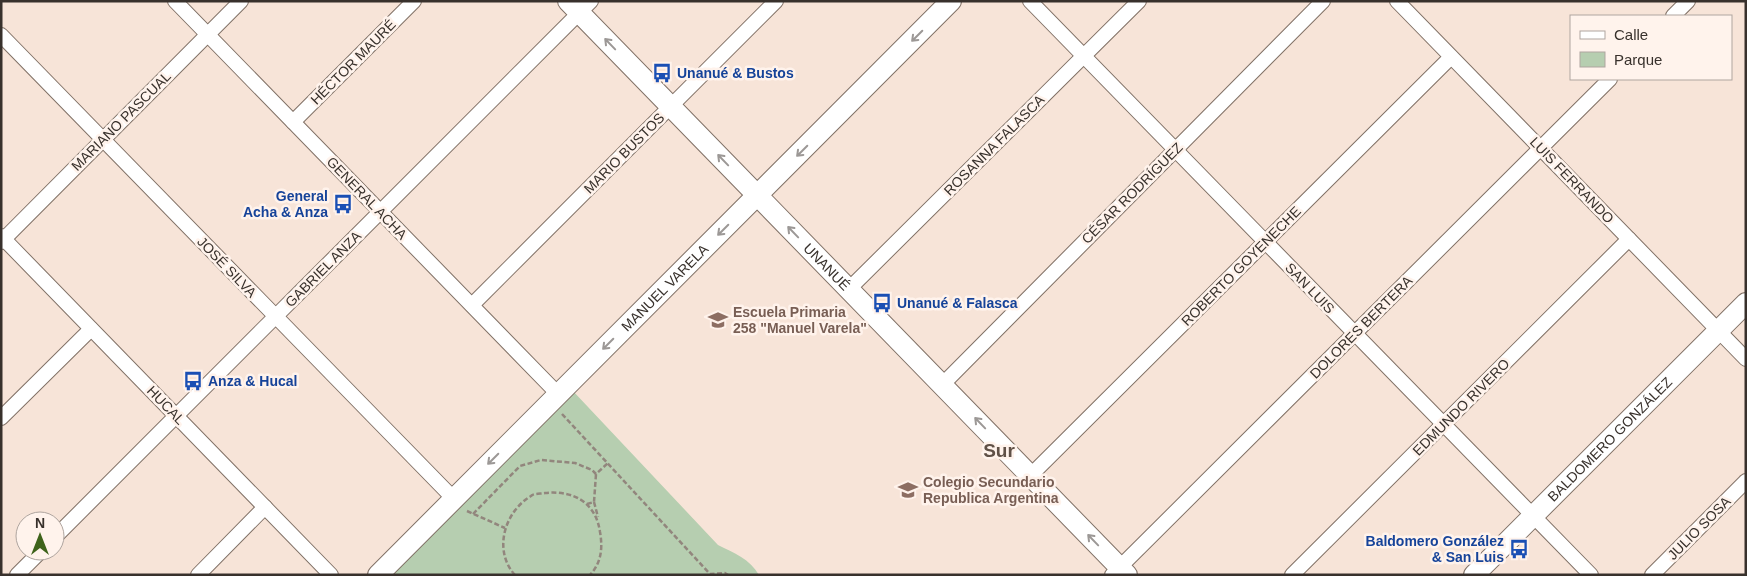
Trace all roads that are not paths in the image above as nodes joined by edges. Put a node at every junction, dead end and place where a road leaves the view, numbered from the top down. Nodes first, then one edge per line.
1 (175, 1) edge
2 (241, 1) edge
3 (414, 1) edge
4 (776, 1) edge
5 (952, 1) edge
6 (1030, 1) edge
7 (1139, 1) edge
8 (1323, 1) edge
9 (1398, 1) edge
10 (1688, 1) edge
11 (580, 5) edge
12 (1674, 15) edge
13 (1, 35) edge
14 (208, 35) junction
15 (1084, 56) junction
16 (1452, 57) junction
17 (1609, 80) edge
18 (671, 106) junction
19 (293, 122) junction
20 (103, 139) junction
21 (1540, 148) junction
22 (1175, 150) junction
23 (757, 195) junction
24 (381, 212) junction
25 (2, 239) edge
26 (1629, 239) junction
27 (1265, 242) junction
28 (849, 289) junction
29 (1746, 303) edge
30 (472, 306) junction
31 (276, 316) junction
32 (91, 329) junction
33 (1718, 331) junction
34 (1355, 333) junction
35 (1746, 359) edge
36 (942, 385) junction
37 (558, 394) junction
38 (176, 416) junction
39 (1, 418) edge
40 (1444, 424) junction
41 (1030, 476) junction
42 (1746, 481) edge
43 (459, 504) junction
44 (265, 507) junction
45 (1533, 516) junction
46 (65, 527) edge
47 (31, 561) edge
48 (1120, 572) edge
49 (17, 575) edge
50 (198, 575) edge
51 (331, 575) edge
52 (378, 575) edge
53 (1292, 575) edge
54 (1474, 575) edge
55 (1591, 575) edge
56 (1652, 575) edge

1 - 14 street, GENERAL ACHA
2 - 14 street, MARIANO PASCUAL
3 - 19 street, HÉCTOR MAURÉ
4 - 18 street, MARIO BUSTOS
5 -> 23 street, MANUEL VARELA
6 - 15 street, SAN LUIS
7 - 15 street, ROSANNA FALASCA
8 - 22 street, CÉSAR RODRÍGUEZ
9 - 16 street, LUIS FERRANDO
10 - 12 street
18 -> 11 street, UNANUÉ
11 - 24 street, GABRIEL ANZA
13 - 20 street, JOSÉ SILVA
14 - 19 street, GENERAL ACHA
14 - 20 street, MARIANO PASCUAL
15 - 22 street, SAN LUIS
15 - 28 street, ROSANNA FALASCA
16 - 21 street, LUIS FERRANDO
16 - 27 street, ROBERTO GOYENECHE
17 - 21 street, DOLORES BERTERA
23 -> 18 street, UNANUÉ
18 - 30 street, MARIO BUSTOS
19 - 24 street, GENERAL ACHA
20 - 25 street, MARIANO PASCUAL
20 - 31 street, JOSÉ SILVA
21 - 26 street, LUIS FERRANDO
21 - 34 street, DOLORES BERTERA
22 - 27 street, SAN LUIS
22 - 36 street, CÉSAR RODRÍGUEZ
28 -> 23 street, UNANUÉ
23 -> 37 street, MANUEL VARELA
24 - 30 street, GENERAL ACHA
24 - 31 street, GABRIEL ANZA
25 - 32 street, HUCAL
26 - 33 street, LUIS FERRANDO
26 - 40 street, EDMUNDO RIVERO
27 - 34 street, SAN LUIS
27 - 41 street, ROBERTO GOYENECHE
28 - 36 street, UNANUÉ
29 - 33 street, BALDOMERO GONZÁLEZ
30 - 37 street, GENERAL ACHA
31 - 38 street, GABRIEL ANZA
31 - 43 street, JOSÉ SILVA
32 - 38 street, HUCAL
32 - 39 street
33 - 35 street, LUIS FERRANDO
33 - 45 street, BALDOMERO GONZÁLEZ
34 - 40 street, SAN LUIS
34 - 48 street, DOLORES BERTERA
41 -> 36 street, UNANUÉ
37 -> 43 street, MANUEL VARELA
38 - 44 street, HUCAL
38 - 46 street, GABRIEL ANZA
40 - 45 street, SAN LUIS
40 - 53 street, EDMUNDO RIVERO
48 -> 41 street, UNANUÉ
42 - 56 street, JULIO SOSA
43 - 52 street, MANUEL VARELA
44 - 50 street
44 - 51 street, HUCAL
45 - 54 street, BALDOMERO GONZÁLEZ
45 - 55 street, SAN LUIS
47 - 49 street

